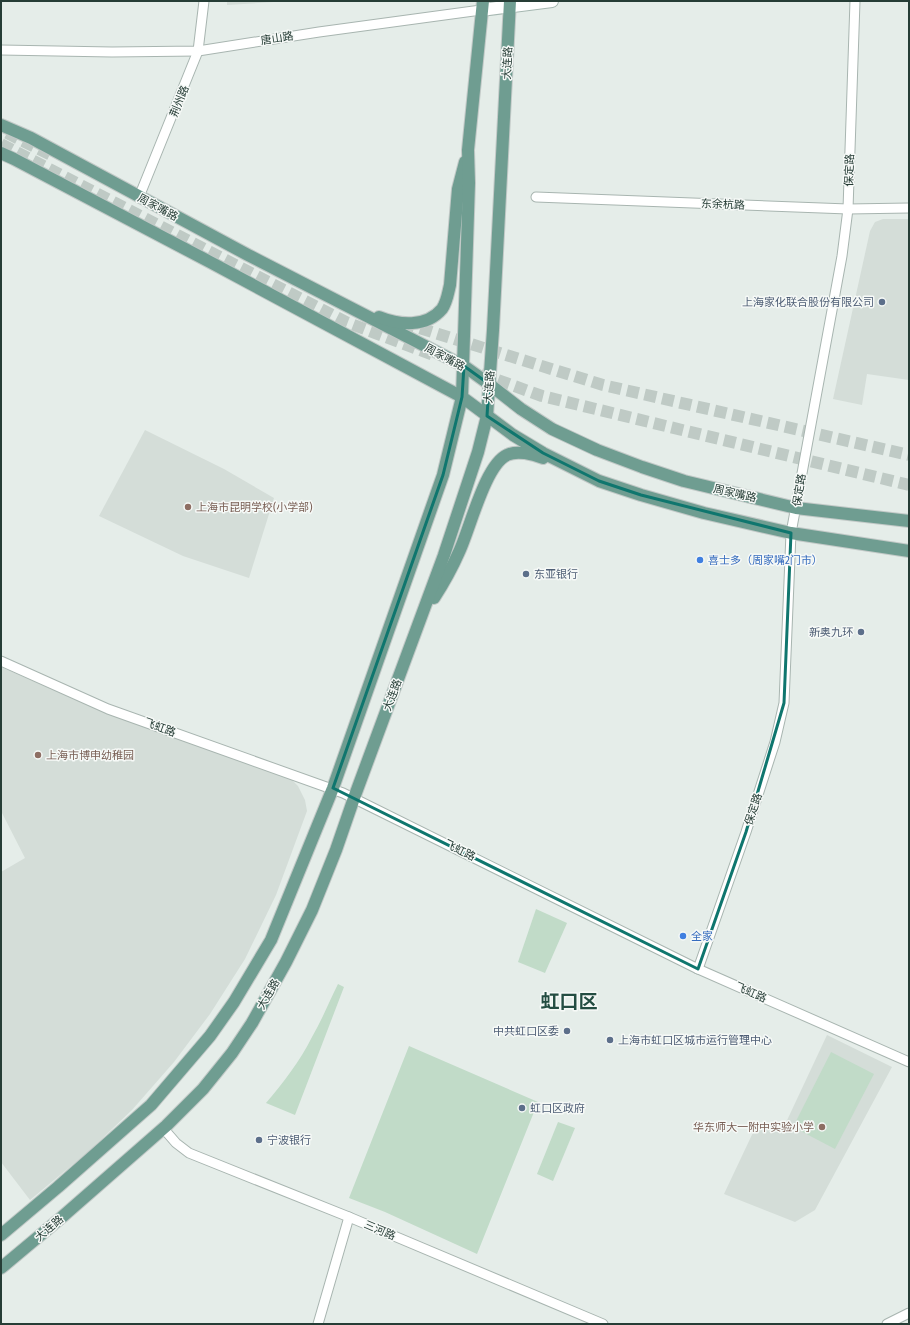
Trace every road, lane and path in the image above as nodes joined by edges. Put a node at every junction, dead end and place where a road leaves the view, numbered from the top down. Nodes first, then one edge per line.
1 (204, 1) edge
2 (552, 1) edge
3 (855, 1) edge
4 (510, 3) edge
5 (482, 5) edge
6 (1, 50) edge
7 (198, 51) junction
8 (1, 125) edge
9 (468, 150) junction
10 (1, 153) edge
11 (139, 197) junction
12 (536, 197) dead end
13 (909, 208) edge
14 (848, 209) junction
15 (333, 299) junction
16 (464, 366) junction
17 (489, 384) junction
18 (462, 397) junction
19 (487, 416) junction
20 (578, 470) junction
21 (796, 508) junction
22 (909, 521) edge
23 (791, 533) junction
24 (909, 551) edge
25 (423, 612) junction
26 (1, 661) edge
27 (333, 788) junction
28 (354, 798) junction
29 (698, 968) junction
30 (909, 1062) edge
31 (163, 1128) junction
32 (349, 1217) junction
33 (1, 1235) edge
34 (1, 1268) edge
35 (909, 1313) edge
36 (318, 1324) edge
37 (604, 1324) edge
38 (887, 1324) edge

1 - 7 street, 荆州路
2 - 4 street, 唐山路
3 - 14 street, 保定路
4 - 5 street, 唐山路
4 - 17 main road, 大连路
5 - 7 street, 唐山路
5 - 9 main road
6 - 7 street, 唐山路
7 - 11 street, 荆州路
8 - 11 main road, 周家嘴路
9 - 15 main road
9 - 16 main road
10 - 18 main road
11 - 15 main road, 周家嘴路
12 - 14 street, 东余杭路
13 - 14 street, 东余杭路
14 - 21 street, 保定路
15 - 16 main road, 周家嘴路
16 - 17 main road, 周家嘴路
16 - 18 main road
17 - 19 main road, 大连路
17 - 21 main road, 周家嘴路
18 - 19 main road
18 - 27 main road
19 - 20 main road
19 - 25 main road, 大连路
20 - 23 main road
20 - 25 main road
21 - 22 main road, 周家嘴路
21 - 23 street, 保定路
23 - 24 main road
23 - 29 street, 保定路
25 - 28 main road, 大连路
26 - 27 street, 飞虹路
27 - 28 street, 飞虹路
27 - 33 main road
28 - 29 street, 飞虹路
28 - 31 main road, 大连路
29 - 30 street, 飞虹路
31 - 32 street, 三河路
31 - 34 main road, 大连路
32 - 36 street
32 - 37 street, 三河路
35 - 38 street

